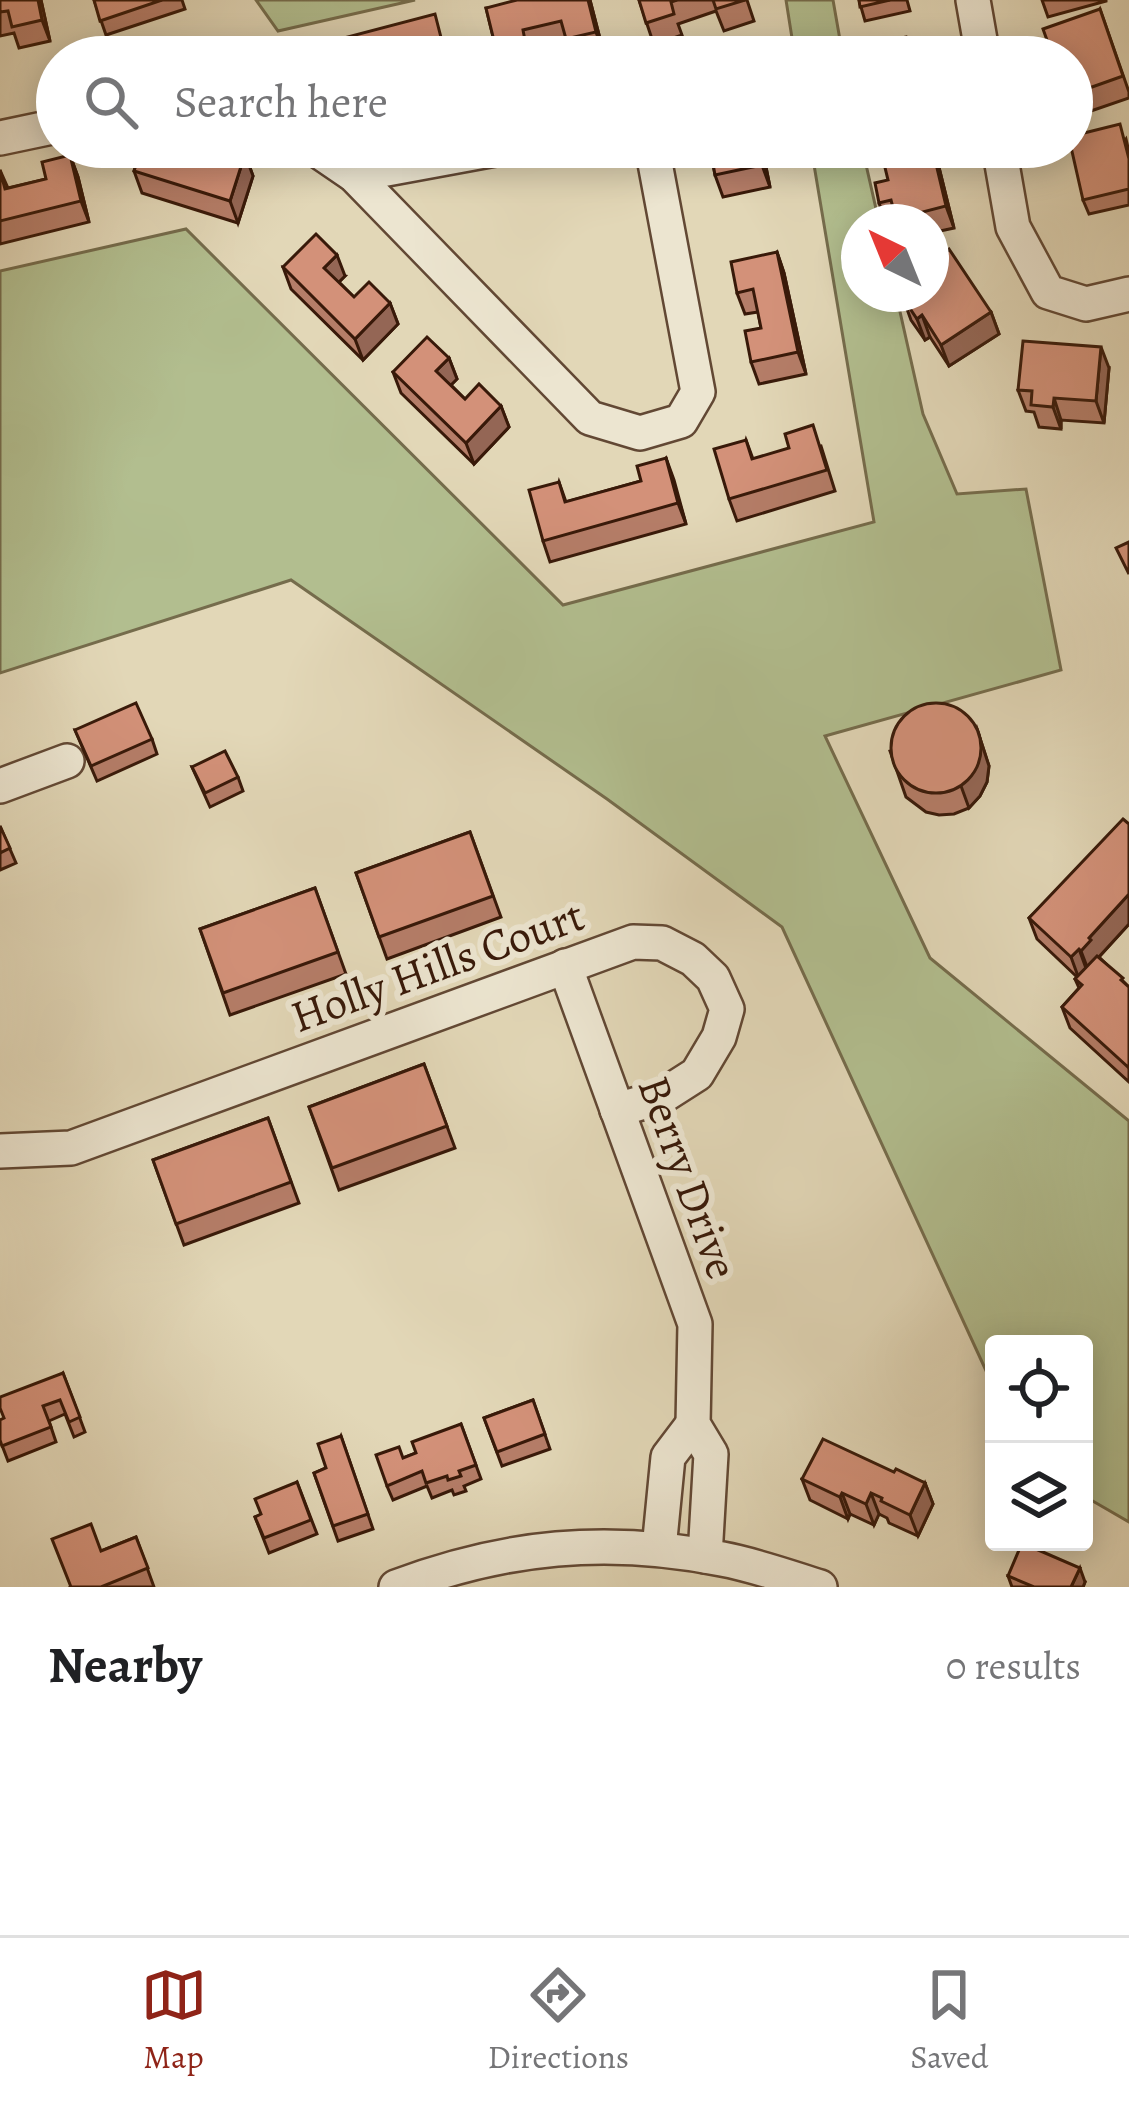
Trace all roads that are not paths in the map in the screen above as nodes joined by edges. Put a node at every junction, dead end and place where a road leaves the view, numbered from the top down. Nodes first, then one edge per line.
1 (973, 0) edge
2 (979, 36) edge
3 (36, 130) edge
4 (0, 138) edge
5 (344, 168) edge
6 (392, 168) edge
7 (656, 168) edge
8 (1003, 168) edge
9 (354, 175) junction
10 (1129, 294) edge
11 (67, 761) dead end
12 (0, 786) edge
13 (565, 966) junction
14 (617, 1109) junction
15 (0, 1151) edge
16 (693, 1424) junction
17 (659, 1549) junction
18 (705, 1556) junction
19 (396, 1587) edge
20 (820, 1587) edge

1 - 2 street
3 - 4 street
5 - 9 street
6 - 9 street
7 - 9 street
8 - 10 street
11 - 12 street
13 - 14 street, Berry Drive
13 - 14 street, Holly Hills Court
13 - 15 street, Holly Hills Court
14 - 16 street, Berry Drive
16 - 17 street, Berry Drive
16 - 18 street, Berry Drive
17 - 18 street
17 - 19 street
18 - 20 street

